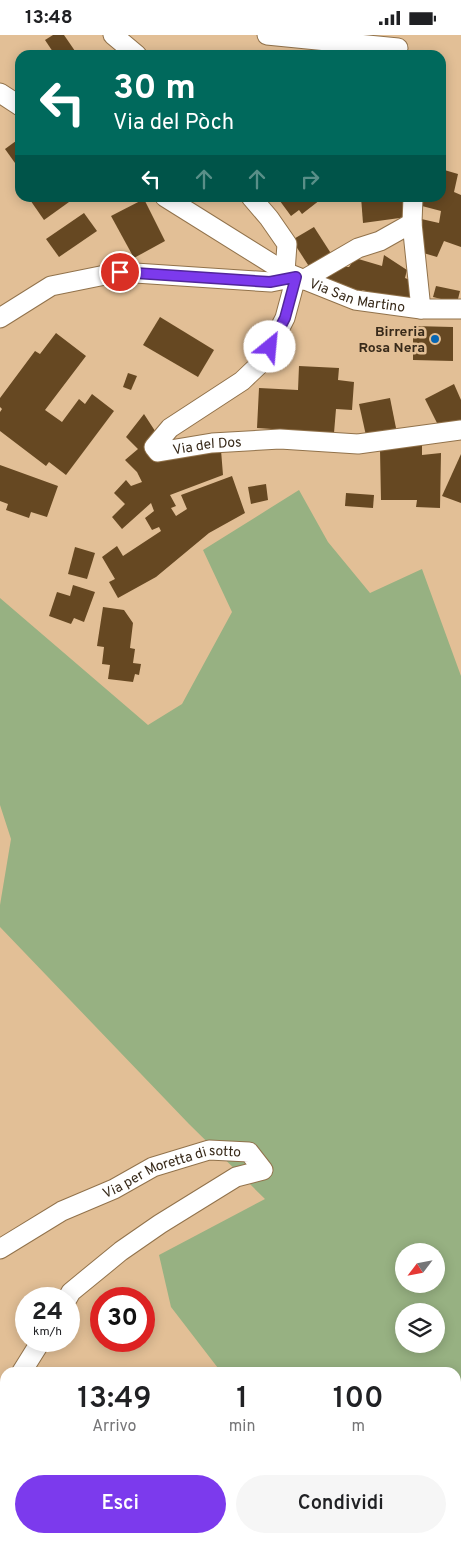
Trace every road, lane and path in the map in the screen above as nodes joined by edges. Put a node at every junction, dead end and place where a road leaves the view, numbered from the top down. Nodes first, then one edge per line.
1 (113, 35) edge
2 (267, 35) edge
3 (400, 46) edge
4 (131, 50) edge
5 (0, 93) edge
6 (15, 103) edge
7 (173, 202) edge
8 (255, 202) edge
9 (413, 202) edge
10 (412, 223) junction
11 (295, 276) junction
12 (421, 309) junction
13 (461, 309) edge
14 (0, 317) edge
15 (461, 429) edge
16 (0, 1249) edge
17 (77, 1287) edge
18 (34, 1352) edge
19 (25, 1367) edge

1 - 4 street
2 - 3 street
5 - 6 street
7 - 11 street, Via San Martino
8 - 11 street
9 - 10 street
10 - 11 street
10 - 12 street
11 - 12 street, Via San Martino
11 - 14 street
11 - 15 street, Via del Dos
12 - 13 street, Via San Martino
16 - 17 street, Via per Moretta di sotto
18 - 19 street

